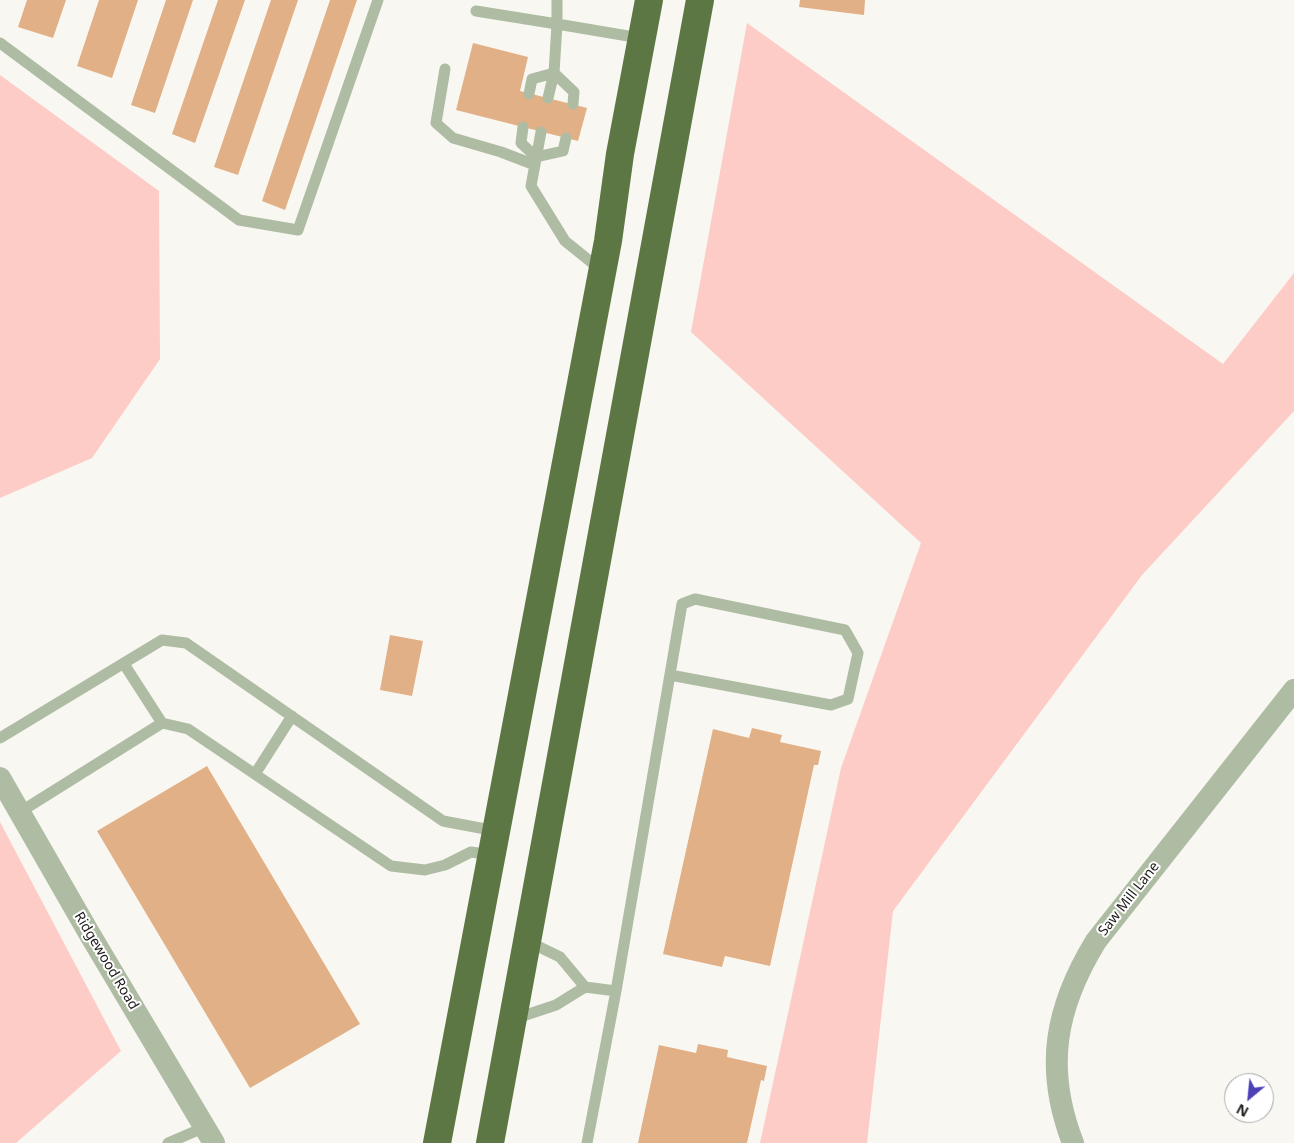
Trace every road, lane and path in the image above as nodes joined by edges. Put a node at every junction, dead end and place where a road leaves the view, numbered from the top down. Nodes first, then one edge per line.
1 (378, 0) edge
2 (557, 0) edge
3 (634, 0) edge
4 (649, 0) edge
5 (700, 0) edge
6 (476, 11) dead end
7 (557, 24) junction
8 (640, 38) junction
9 (0, 44) edge
10 (445, 69) dead end
11 (554, 73) junction
12 (529, 94) dead end
13 (548, 98) dead end
14 (572, 104) dead end
15 (523, 127) dead end
16 (541, 132) dead end
17 (566, 138) dead end
18 (536, 161) junction
19 (602, 272) junction
20 (124, 664) junction
21 (670, 676) junction
22 (1294, 690) edge
23 (292, 716) junction
24 (162, 723) junction
25 (0, 738) edge
26 (255, 774) junction
27 (0, 778) edge
28 (20, 812) junction
29 (494, 843) junction
30 (526, 941) junction
31 (585, 986) junction
32 (616, 991) junction
33 (512, 1020) junction
34 (210, 1135) edge
35 (168, 1143) edge
36 (437, 1143) edge
37 (490, 1143) edge
38 (588, 1143) edge
39 (1073, 1143) edge

1 - 9 lane
2 - 7 lane
3 - 8 highway
4 - 8 highway
5 - 30 highway
6 - 7 lane
7 - 8 lane
7 - 11 lane
8 - 19 highway
10 - 18 lane
11 - 12 lane
11 - 13 lane
11 - 14 lane
15 - 18 lane
16 - 18 lane
17 - 18 lane
18 - 19 lane
19 - 29 highway
20 - 23 lane
20 - 24 lane
20 - 25 lane
21 - 21 lane
21 - 32 lane
22 - 39 street, Saw Mill Lane
23 - 26 lane
23 - 29 lane
24 - 26 lane
24 - 28 lane
26 - 29 lane
27 - 28 street, Ridgewood Road
28 - 34 street, Ridgewood Road
29 - 36 highway
30 - 31 lane
30 - 33 highway
31 - 32 lane
31 - 33 lane
32 - 38 lane
33 - 37 highway
34 - 35 lane

